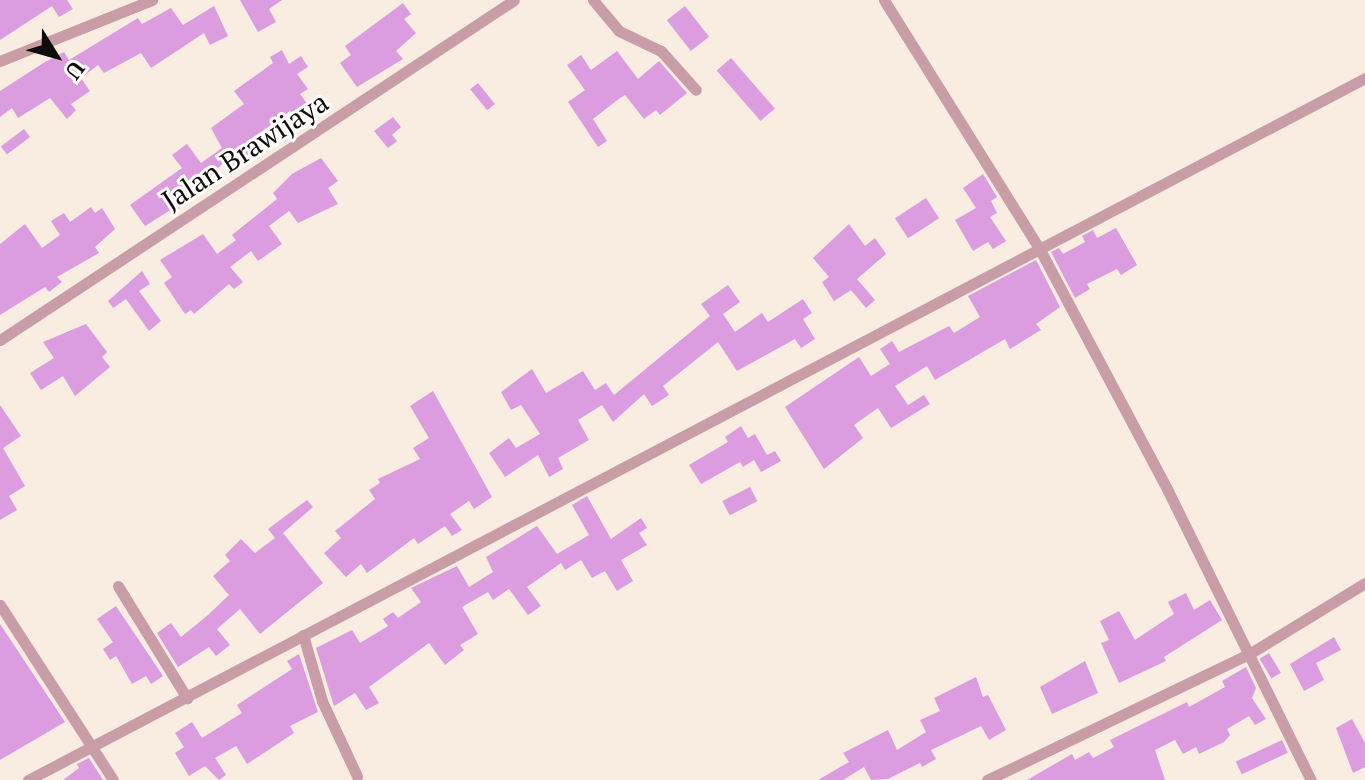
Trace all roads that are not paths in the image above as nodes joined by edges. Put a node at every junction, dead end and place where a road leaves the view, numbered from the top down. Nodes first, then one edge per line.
1 (152, 0) edge
2 (514, 0) edge
3 (593, 0) edge
4 (884, 0) edge
5 (0, 61) edge
6 (1365, 78) edge
7 (696, 90) dead end
8 (1039, 248) junction
9 (0, 340) edge
10 (1365, 583) edge
11 (118, 586) dead end
12 (0, 605) edge
13 (303, 635) junction
14 (1249, 654) junction
15 (187, 698) junction
16 (89, 745) junction
17 (357, 776) dead end
18 (28, 780) edge
19 (113, 780) edge
20 (987, 780) edge
21 (1311, 780) edge

1 - 5 street
2 - 9 street, Jalan Brawijaya
3 - 7 street
4 - 8 street
6 - 8 street
8 - 13 street
8 - 14 street
10 - 14 street
11 - 15 street
12 - 16 street
13 - 15 street
13 - 17 street
14 - 20 street
14 - 21 street
15 - 16 street
16 - 18 street
16 - 19 street

